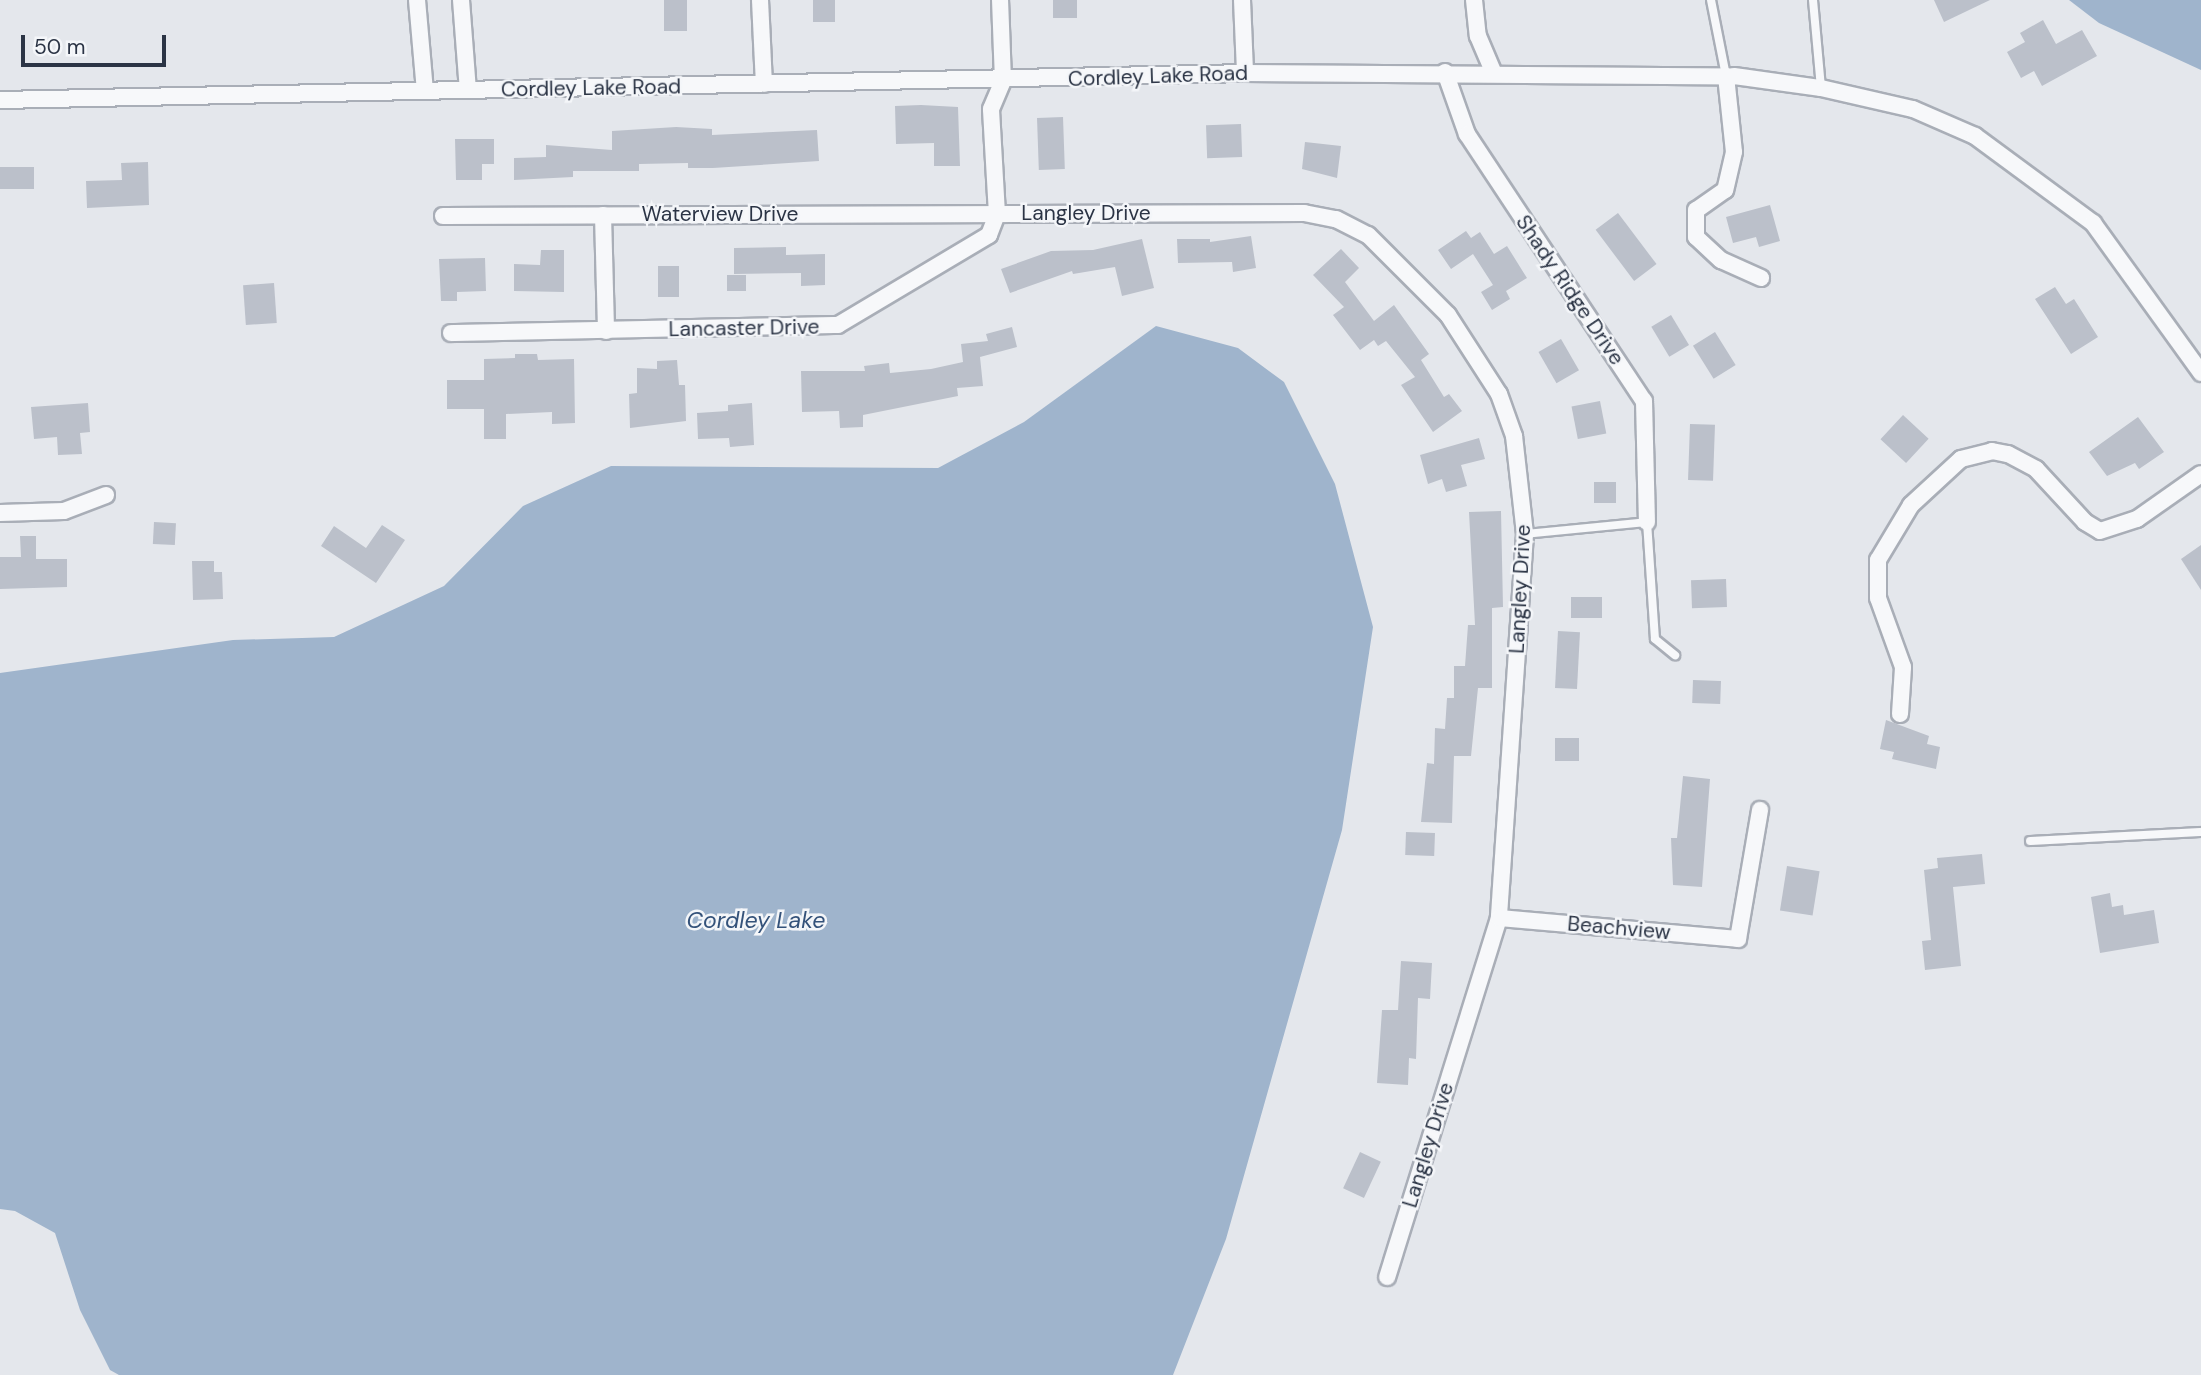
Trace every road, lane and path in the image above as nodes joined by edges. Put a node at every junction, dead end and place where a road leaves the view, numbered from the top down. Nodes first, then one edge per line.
1 (417, 0) edge
2 (461, 0) edge
3 (760, 0) edge
4 (1000, 0) edge
5 (1242, 0) edge
6 (1475, 0) edge
7 (1712, 0) edge
8 (1813, 0) edge
9 (1445, 72) junction
10 (1493, 72) junction
11 (1245, 74) junction
12 (1726, 76) junction
13 (1003, 81) junction
14 (764, 84) junction
15 (1821, 88) junction
16 (468, 90) junction
17 (425, 91) junction
18 (0, 100) edge
19 (997, 214) junction
20 (603, 215) junction
21 (443, 216) dead end
22 (1761, 278) dead end
23 (606, 331) junction
24 (451, 332) dead end
25 (2201, 373) edge
26 (2201, 474) edge
27 (106, 495) dead end
28 (0, 513) edge
29 (1647, 522) junction
30 (1525, 534) junction
31 (1675, 655) dead end
32 (1900, 713) dead end
33 (1760, 810) dead end
34 (2201, 832) edge
35 (2030, 841) dead end
36 (1499, 918) junction
37 (1387, 1277) dead end

1 - 17 street
2 - 16 street
3 - 14 street
4 - 13 street
5 - 11 street
6 - 10 street
7 - 12 lane
8 - 15 lane
9 - 10 street, Cordley Lake Road
9 - 11 street, Cordley Lake Road
9 - 29 street, Shady Ridge Drive
10 - 12 street, Cordley Lake Road
11 - 13 street, Cordley Lake Road
12 - 15 street, Cordley Lake Road
12 - 22 street
13 - 14 street, Cordley Lake Road
13 - 19 street, Langley Drive
14 - 16 street, Cordley Lake Road
15 - 25 street, Cordley Lake Road
16 - 17 street, Cordley Lake Road
17 - 18 street, Cordley Lake Road
19 - 20 street, Waterview Drive
19 - 23 street, Lancaster Drive
19 - 30 street, Langley Drive
20 - 21 street, Waterview Drive
20 - 23 street
23 - 24 street, Lancaster Drive
26 - 32 street
27 - 28 street
29 - 30 lane
29 - 31 lane
30 - 36 street, Langley Drive
33 - 36 street, Beachview
34 - 35 lane
36 - 37 street, Langley Drive

